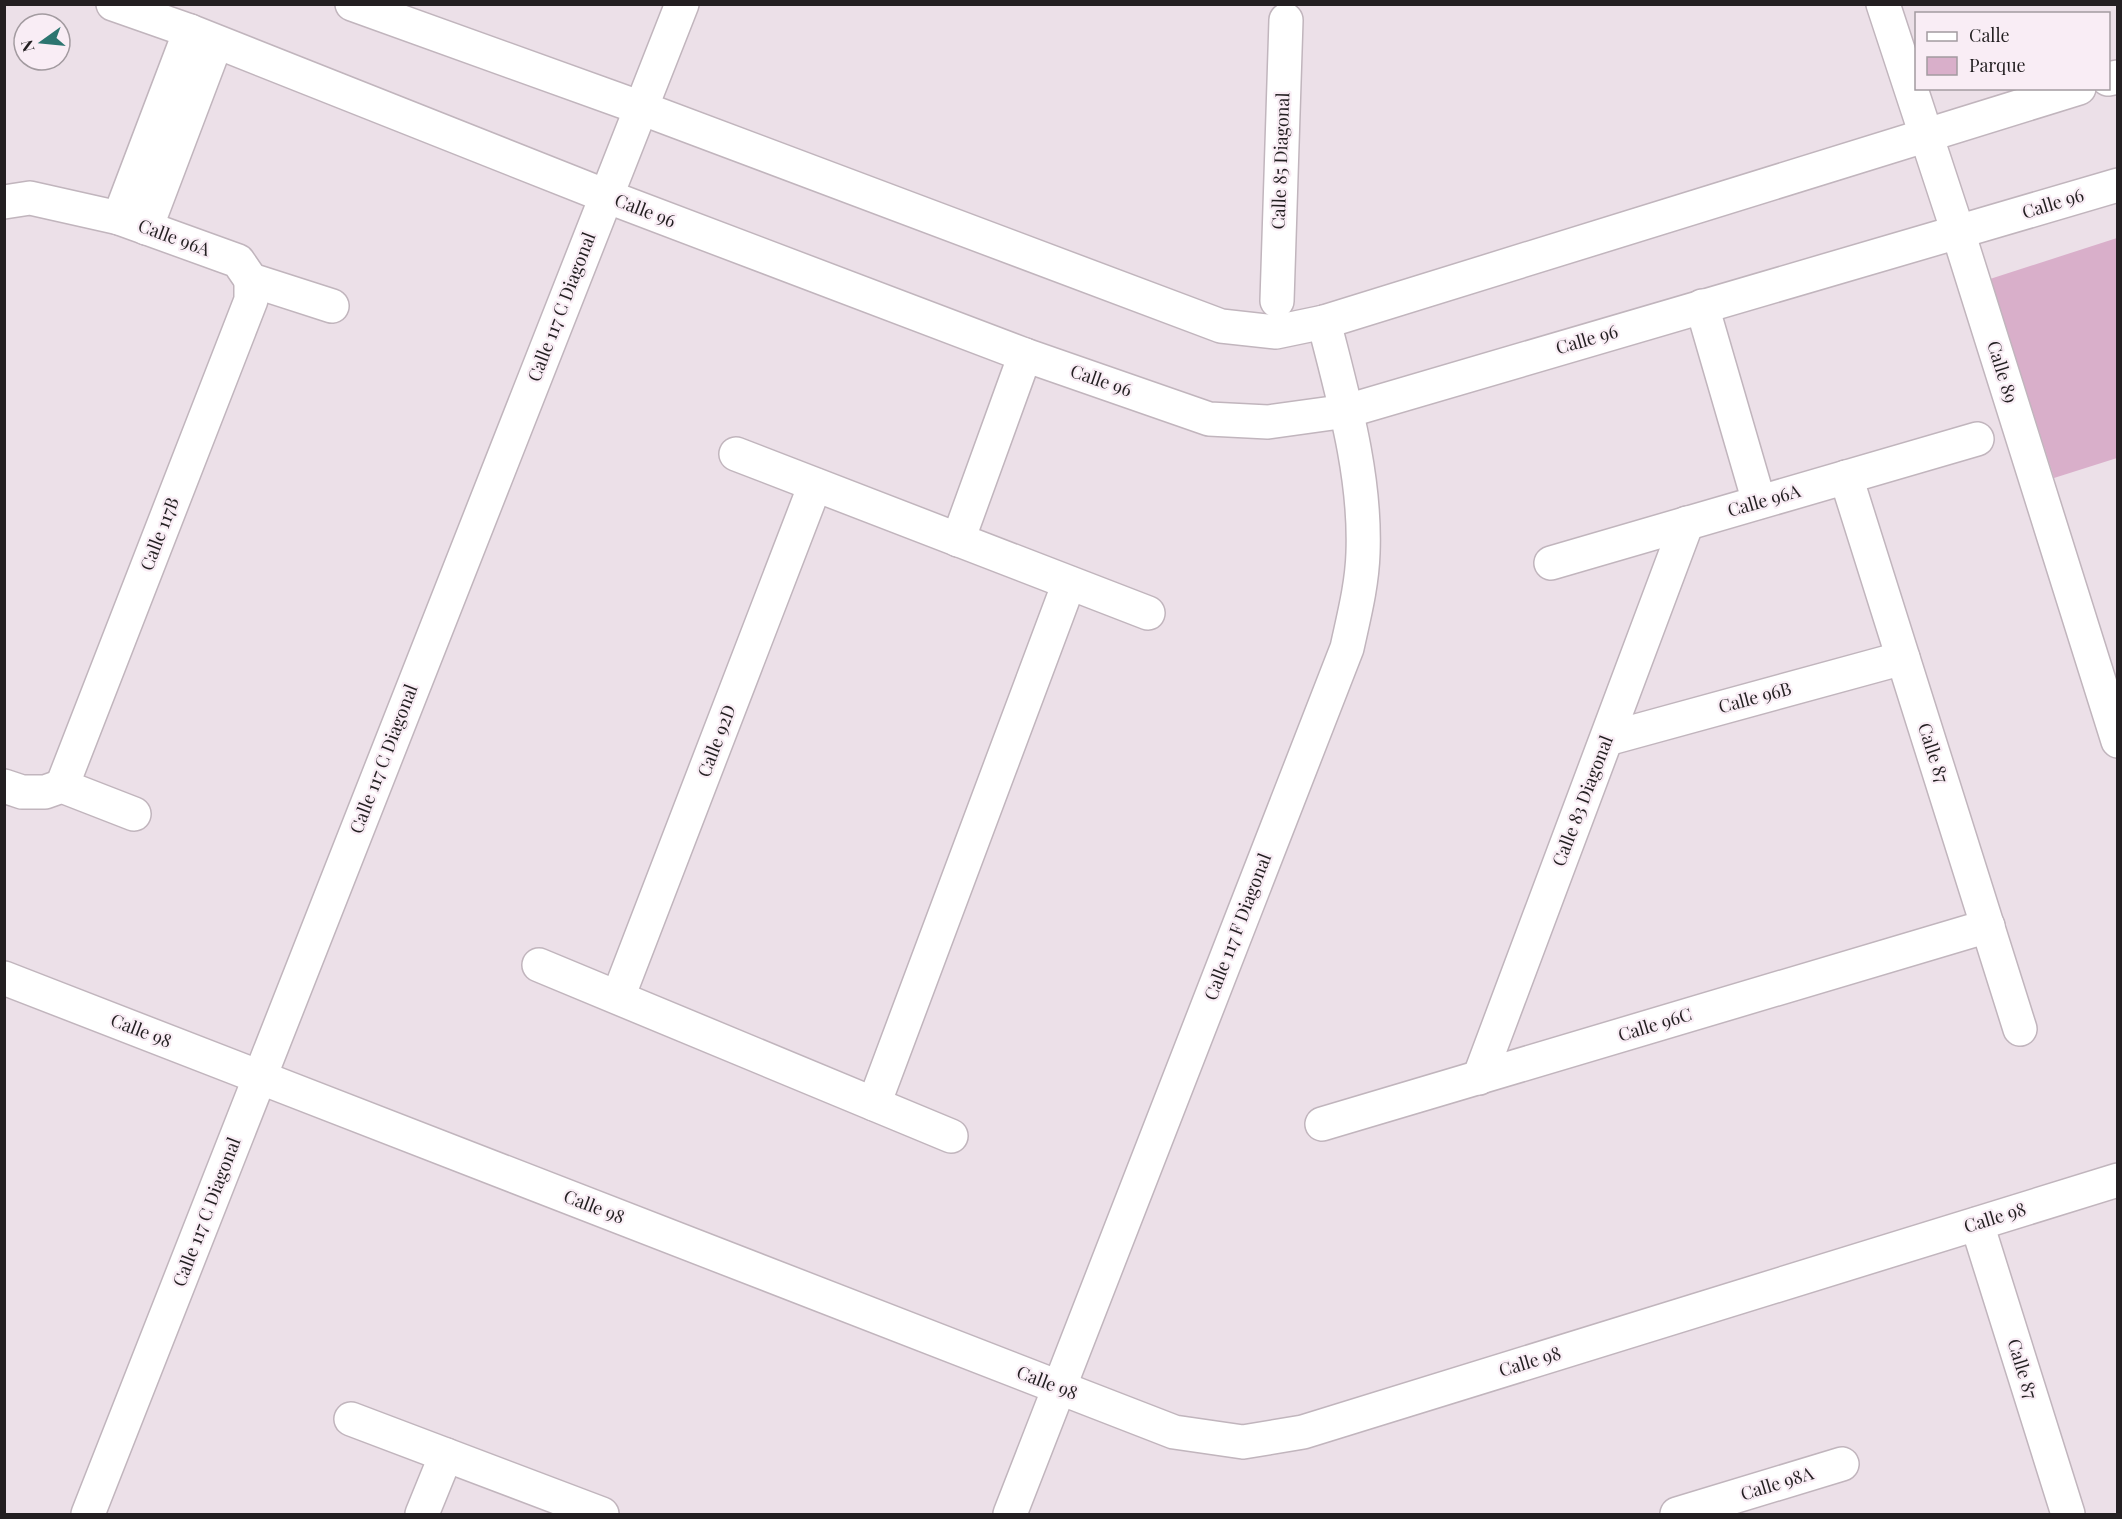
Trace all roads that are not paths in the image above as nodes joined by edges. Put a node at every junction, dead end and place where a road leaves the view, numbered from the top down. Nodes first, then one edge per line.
1 (113, 4) edge
2 (352, 4) edge
3 (682, 4) edge
4 (1883, 4) edge
5 (1286, 20) dead end
6 (203, 37) junction
7 (2073, 90) edge
8 (641, 108) junction
9 (1928, 135) junction
10 (2118, 185) edge
11 (606, 196) junction
12 (4, 201) edge
13 (132, 223) junction
14 (1958, 232) junction
15 (251, 280) junction
16 (1277, 301) dead end
17 (332, 306) dead end
18 (1702, 306) junction
19 (1324, 322) junction
20 (1025, 355) junction
21 (1347, 411) junction
22 (1977, 439) dead end
23 (736, 454) dead end
24 (1846, 477) junction
25 (815, 485) junction
26 (1759, 502) junction
27 (1687, 523) junction
28 (958, 540) junction
29 (1551, 563) dead end
30 (1069, 583) junction
31 (1148, 613) dead end
32 (1903, 658) junction
33 (1607, 739) junction
34 (2118, 741) edge
35 (4, 786) edge
36 (62, 786) junction
37 (135, 814) dead end
38 (1988, 926) junction
39 (539, 964) dead end
40 (4, 978) edge
41 (618, 997) junction
42 (2020, 1029) dead end
43 (259, 1077) junction
44 (1479, 1078) junction
45 (874, 1104) junction
46 (1322, 1124) dead end
47 (951, 1136) dead end
48 (2118, 1180) edge
49 (1977, 1224) junction
50 (1059, 1387) junction
51 (351, 1419) dead end
52 (446, 1455) junction
53 (1842, 1464) dead end
54 (1770, 1501) edge
55 (88, 1515) edge
56 (422, 1515) edge
57 (602, 1515) edge
58 (1010, 1515) edge
59 (1677, 1515) edge
60 (2068, 1515) edge

1 - 6 street, Calle 96
2 - 8 street
3 - 8 street, Calle 117 C Diagonal
4 - 9 street, Calle 89
5 - 16 street, Calle 85 Diagonal
6 - 11 street, Calle 96
6 - 13 street
7 - 9 street
8 - 11 street, Calle 117 C Diagonal
8 - 19 street
9 - 14 street, Calle 89
9 - 19 street
10 - 14 street, Calle 96
11 - 20 street, Calle 96
11 - 43 street, Calle 117 C Diagonal
12 - 13 street, Calle 96A
13 - 15 street, Calle 96A
14 - 18 street, Calle 96
14 - 34 street, Calle 89
15 - 17 street, Calle 96A
15 - 36 street, Calle 117B
18 - 21 street, Calle 96
18 - 26 street
19 - 21 street, Calle 117 F Diagonal
20 - 21 street, Calle 96
20 - 28 street
21 - 50 street, Calle 117 F Diagonal
22 - 24 street, Calle 96A
23 - 25 street
24 - 26 street, Calle 96A
24 - 32 street, Calle 87
25 - 28 street
25 - 41 street, Calle 92D
26 - 27 street, Calle 96A
27 - 29 street, Calle 96A
27 - 33 street, Calle 83 Diagonal
28 - 30 street
30 - 31 street
30 - 45 street
32 - 33 street, Calle 96B
32 - 38 street, Calle 87
33 - 44 street, Calle 83 Diagonal
35 - 36 street
36 - 37 street
38 - 42 street, Calle 87
38 - 44 street, Calle 96C
39 - 41 street
40 - 43 street, Calle 98
41 - 45 street
43 - 50 street, Calle 98
43 - 55 street, Calle 117 C Diagonal
44 - 46 street, Calle 96C
45 - 47 street
48 - 49 street, Calle 98
49 - 50 street, Calle 98
49 - 60 street, Calle 87
50 - 58 street, Calle 117 F Diagonal
51 - 52 street
52 - 56 street
52 - 57 street
53 - 54 street, Calle 98A
54 - 59 street, Calle 98A

